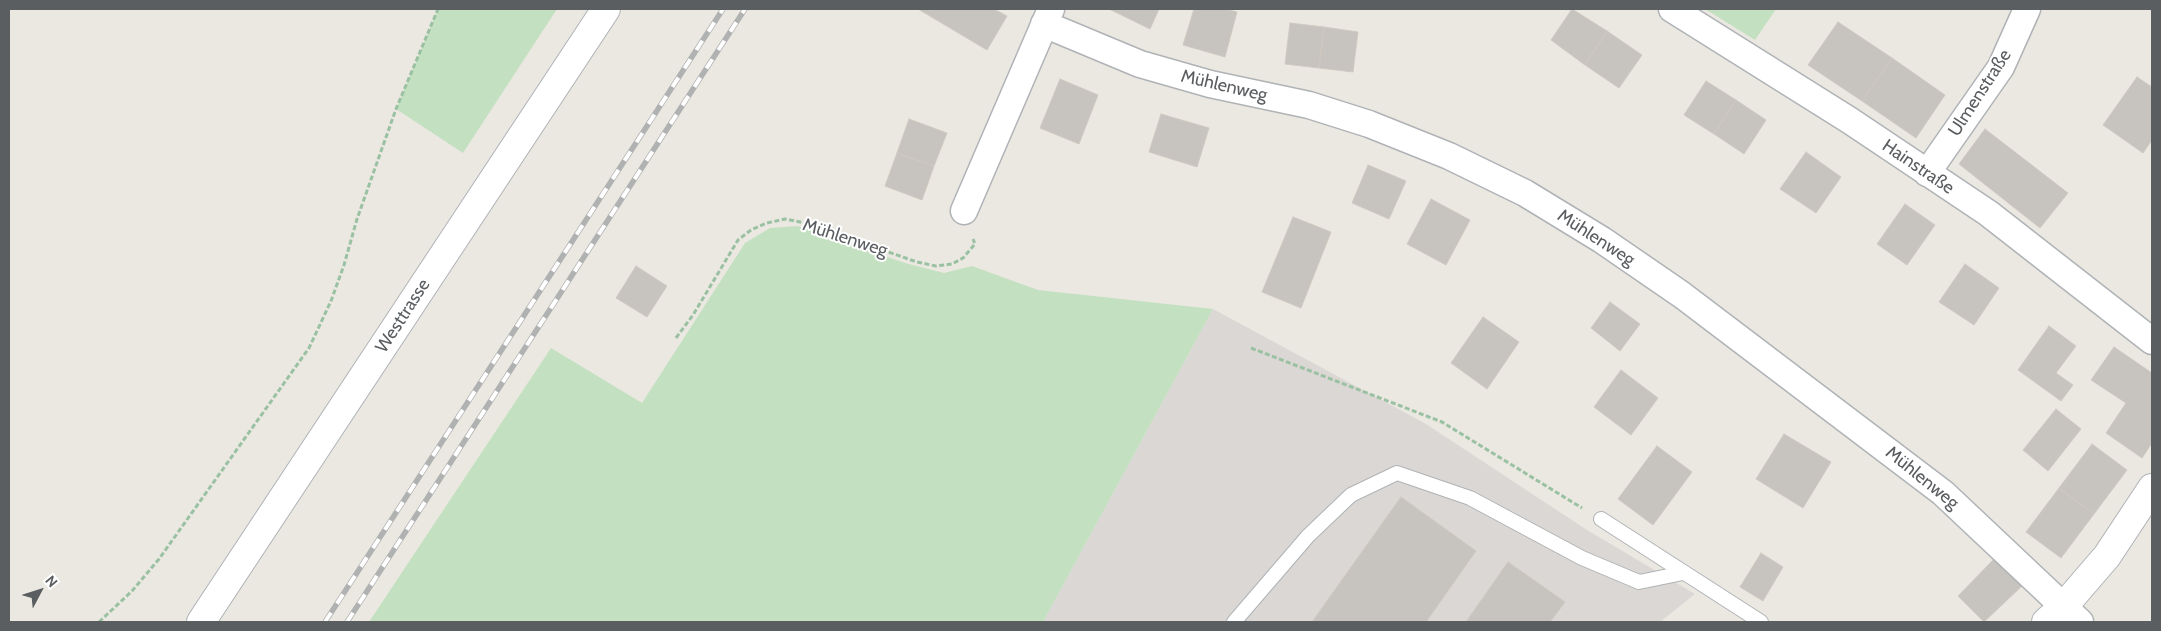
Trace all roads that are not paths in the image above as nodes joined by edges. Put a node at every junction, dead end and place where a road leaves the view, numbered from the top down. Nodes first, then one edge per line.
1 (606, 9) edge
2 (1672, 9) edge
3 (2027, 9) edge
4 (1047, 16) edge
5 (1927, 173) junction
6 (964, 210) road end
7 (2152, 341) edge
8 (2152, 488) edge
9 (1600, 519) road end
10 (1683, 573) junction
11 (2064, 617) edge
12 (201, 622) edge
13 (1234, 622) edge
14 (1761, 622) edge

1 - 12 main road, Westtrasse
2 - 5 street, Hainstraße
3 - 5 street, Ulmenstraße
4 - 6 street, Mühlenweg
4 - 11 street, Mühlenweg
5 - 7 street, Hainstraße
8 - 11 main road
9 - 10 lane
10 - 13 lane
10 - 14 lane

